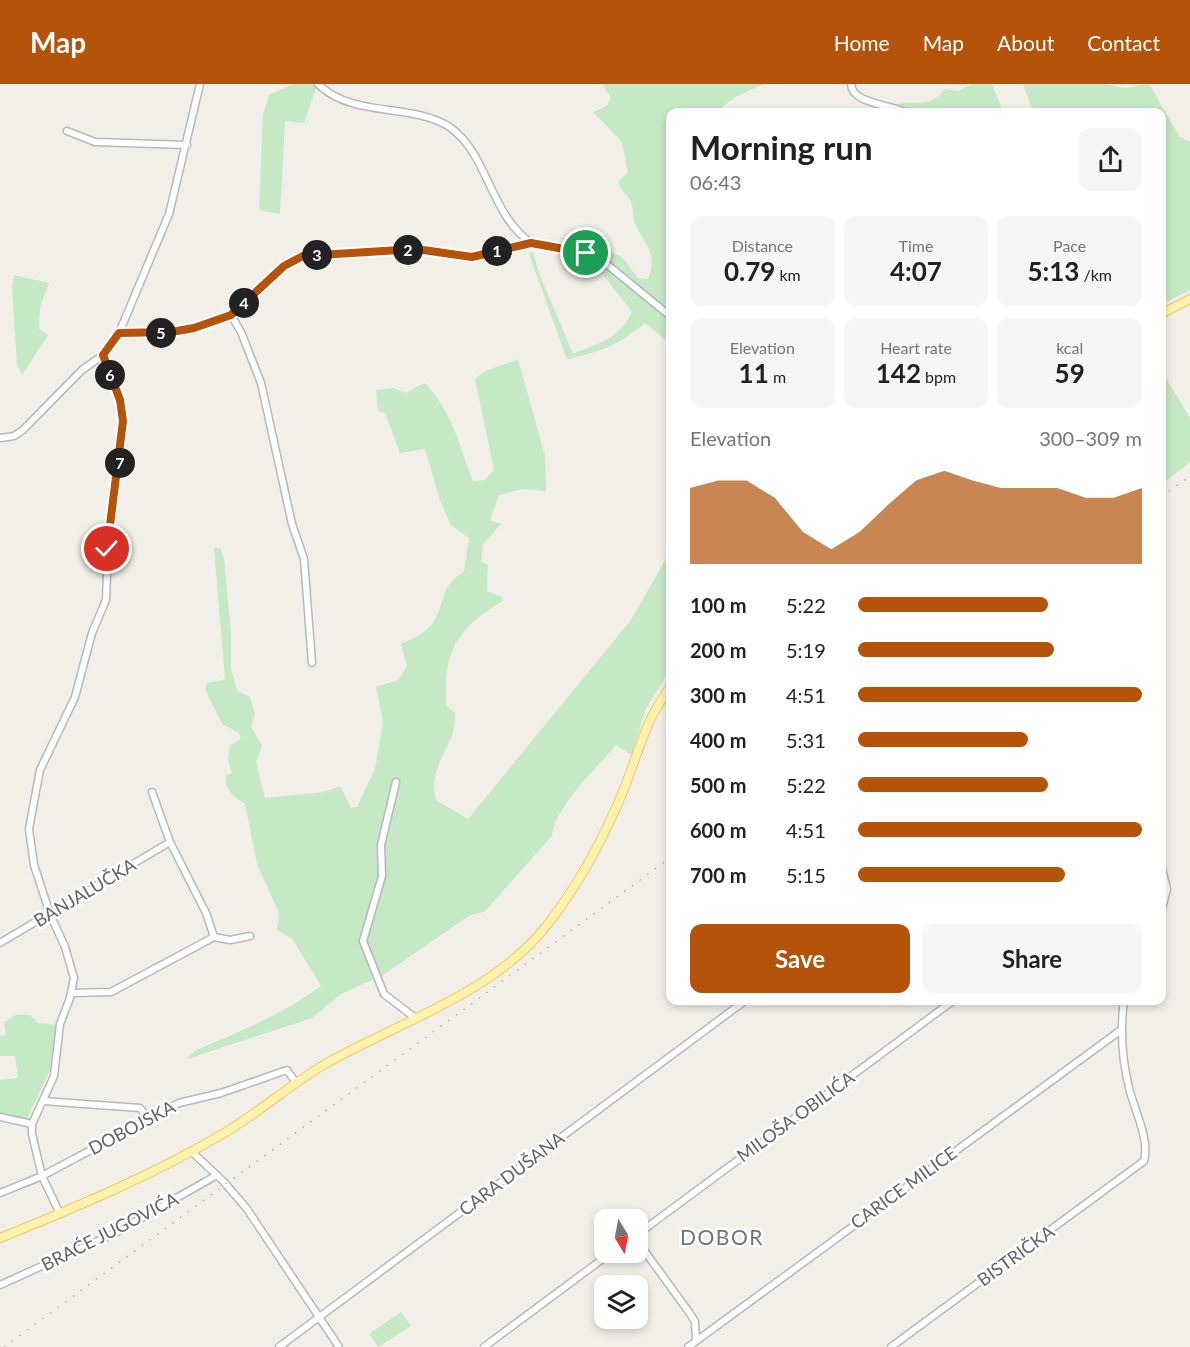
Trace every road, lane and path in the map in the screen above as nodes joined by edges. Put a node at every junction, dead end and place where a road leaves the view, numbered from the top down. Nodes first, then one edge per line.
1 (200, 84) edge
2 (318, 84) edge
3 (851, 84) edge
4 (897, 108) edge
5 (67, 131) dead end
6 (187, 145) junction
7 (531, 243) junction
8 (1190, 299) edge
9 (1166, 311) edge
10 (666, 313) edge
11 (231, 315) junction
12 (126, 318) junction
13 (133, 332) junction
14 (119, 333) junction
15 (103, 355) junction
16 (0, 438) edge
17 (312, 663) dead end
18 (666, 693) edge
19 (396, 782) dead end
20 (152, 792) dead end
21 (171, 842) junction
22 (50, 914) junction
23 (250, 936) dead end
24 (214, 937) junction
25 (0, 943) edge
26 (72, 993) junction
27 (739, 1005) edge
28 (947, 1005) edge
29 (1124, 1005) edge
30 (414, 1017) junction
31 (1121, 1030) junction
32 (296, 1083) junction
33 (43, 1101) junction
34 (0, 1117) edge
35 (149, 1119) junction
36 (32, 1124) junction
37 (191, 1151) junction
38 (217, 1175) junction
39 (42, 1176) junction
40 (0, 1193) edge
41 (60, 1214) junction
42 (648, 1227) edge
43 (0, 1238) edge
44 (648, 1256) edge
45 (597, 1263) edge
46 (0, 1285) edge
47 (319, 1317) junction
48 (696, 1341) junction
49 (279, 1347) edge
50 (339, 1347) edge
51 (484, 1347) edge
52 (688, 1347) edge
53 (891, 1347) edge

1 - 6 street
2 - 7 street
3 - 4 street
5 - 6 street
6 - 12 street
7 - 10 street
7 - 11 street
8 - 9 main road
11 - 13 street
11 - 17 street
12 - 13 street
12 - 14 street
13 - 14 street
14 - 15 street
15 - 16 street
15 - 22 street
18 - 30 main road
19 - 30 street
20 - 21 street
21 - 22 street, BANJALUČKA
21 - 24 street
22 - 25 street, BANJALUČKA
22 - 26 street
23 - 24 street
24 - 26 street
26 - 33 street
27 - 47 street, CARA DUŠANA
28 - 42 street, MILOŠA OBILIĆA
29 - 31 street
30 - 32 main road
31 - 48 street, CARICE MILICE
31 - 53 street, BISTRIČKA
32 - 35 street, DOBOJSKA
32 - 37 main road
33 - 35 street
33 - 36 street
34 - 36 street
35 - 39 street, DOBOJSKA
36 - 39 street
37 - 38 street
37 - 41 main road
38 - 46 street, BRAĆE JUGOVIĆA
38 - 47 street
39 - 40 street, DOBOJSKA
39 - 41 street
41 - 43 main road
44 - 48 street
45 - 51 street
47 - 49 street, CARA DUŠANA
47 - 50 street
48 - 52 street, CARICE MILICE

